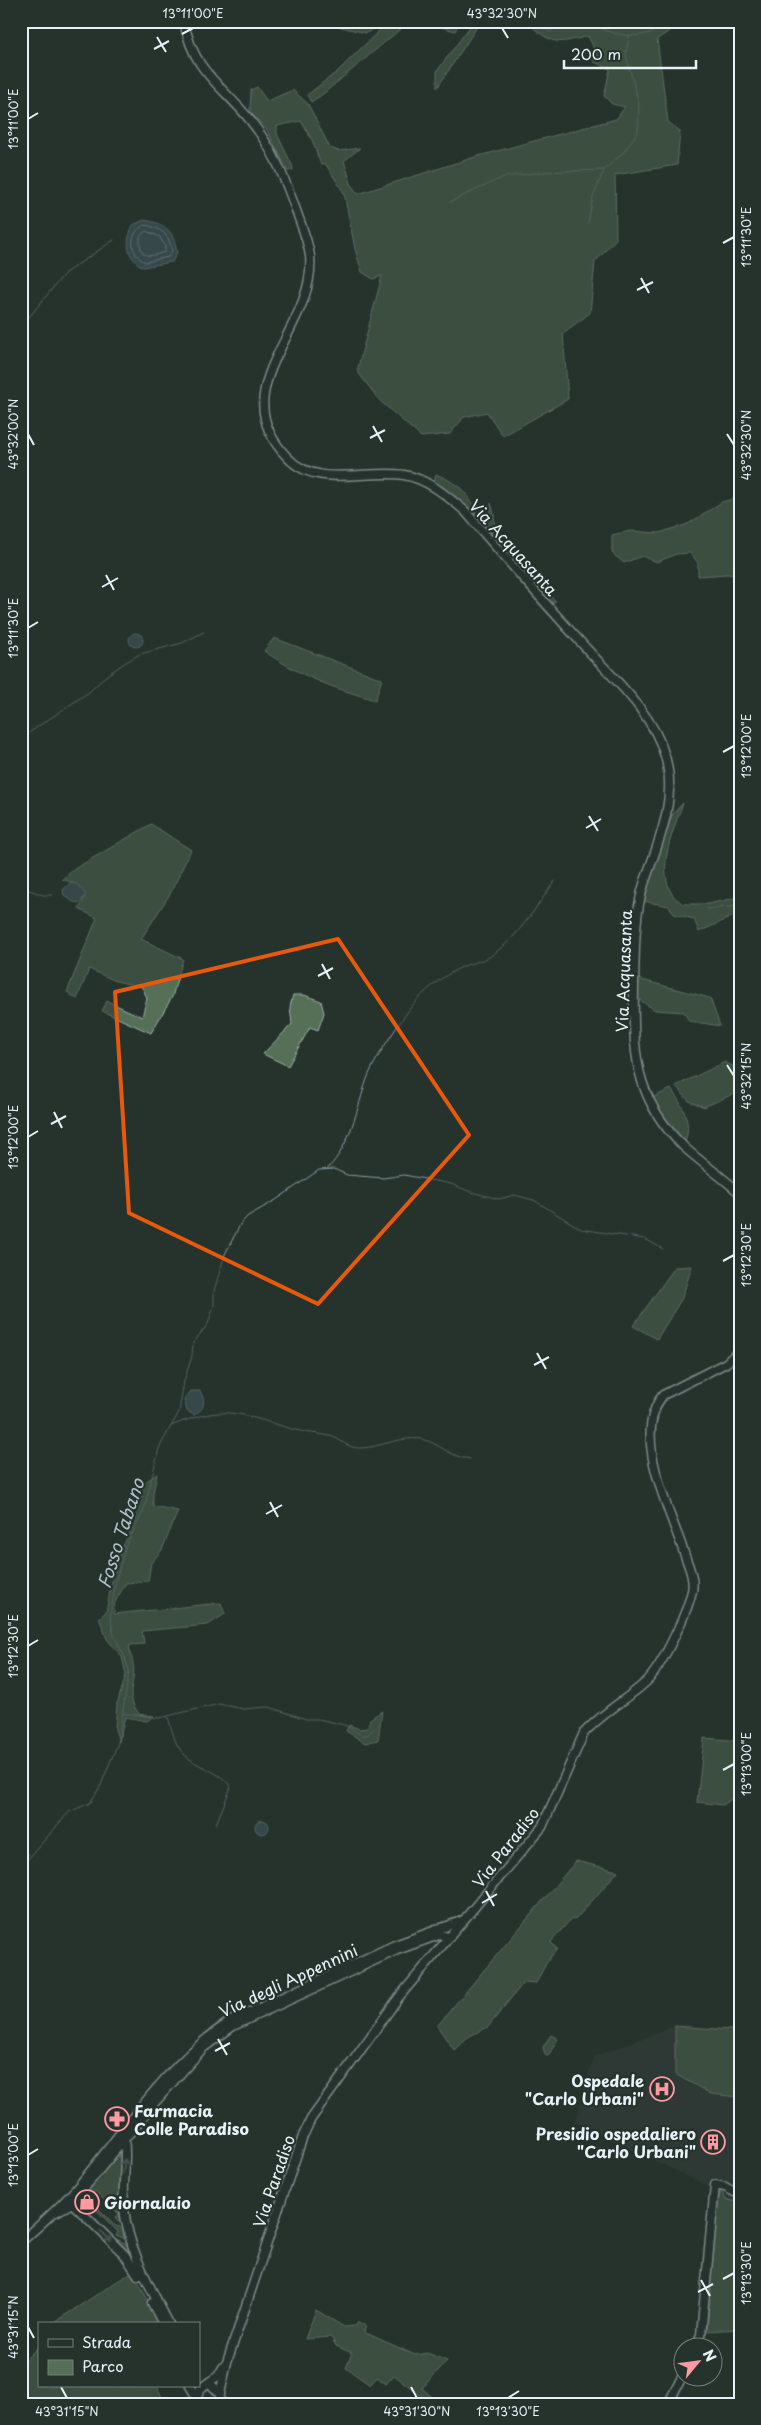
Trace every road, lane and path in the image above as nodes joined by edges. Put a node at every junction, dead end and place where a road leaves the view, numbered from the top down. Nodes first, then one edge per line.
1 (184, 21) edge
2 (740, 1193) edge
3 (740, 1350) edge
4 (463, 1920) junction
5 (440, 1929) junction
6 (432, 1937) junction
7 (449, 1937) junction
8 (440, 1948) junction
9 (121, 2136) junction
10 (740, 2195) edge
11 (70, 2200) junction
12 (21, 2242) edge
13 (162, 2322) edge
14 (168, 2322) edge
15 (700, 2338) edge
16 (227, 2362) junction
17 (203, 2383) edge
18 (191, 2388) edge
19 (199, 2388) edge
20 (676, 2388) edge
21 (220, 2394) junction
22 (199, 2401) edge
23 (219, 2404) edge
24 (668, 2404) edge

1 - 2 main road, Via Acquasanta
3 - 4 main road, Via Paradiso
4 - 5 main road, Via degli Appennini
4 - 7 main road, Via Paradiso
5 - 7 main road
5 - 9 main road, Via degli Appennini
6 - 7 main road, Via degli Appennini
6 - 8 main road
6 - 9 main road, Via degli Appennini
7 - 8 main road, Via Paradiso
8 - 16 main road, Via Paradiso
9 - 11 main road, Via degli Appennini
14 -> 9 main road
10 - 15 main road
11 - 12 main road, Via degli Appennini
11 -> 13 main road
16 - 17 main road
16 - 21 main road, Via Paradiso
17 - 21 main road
18 - 22 main road
19 - 22 main road
20 - 24 main road
21 - 23 main road, Via Paradiso

